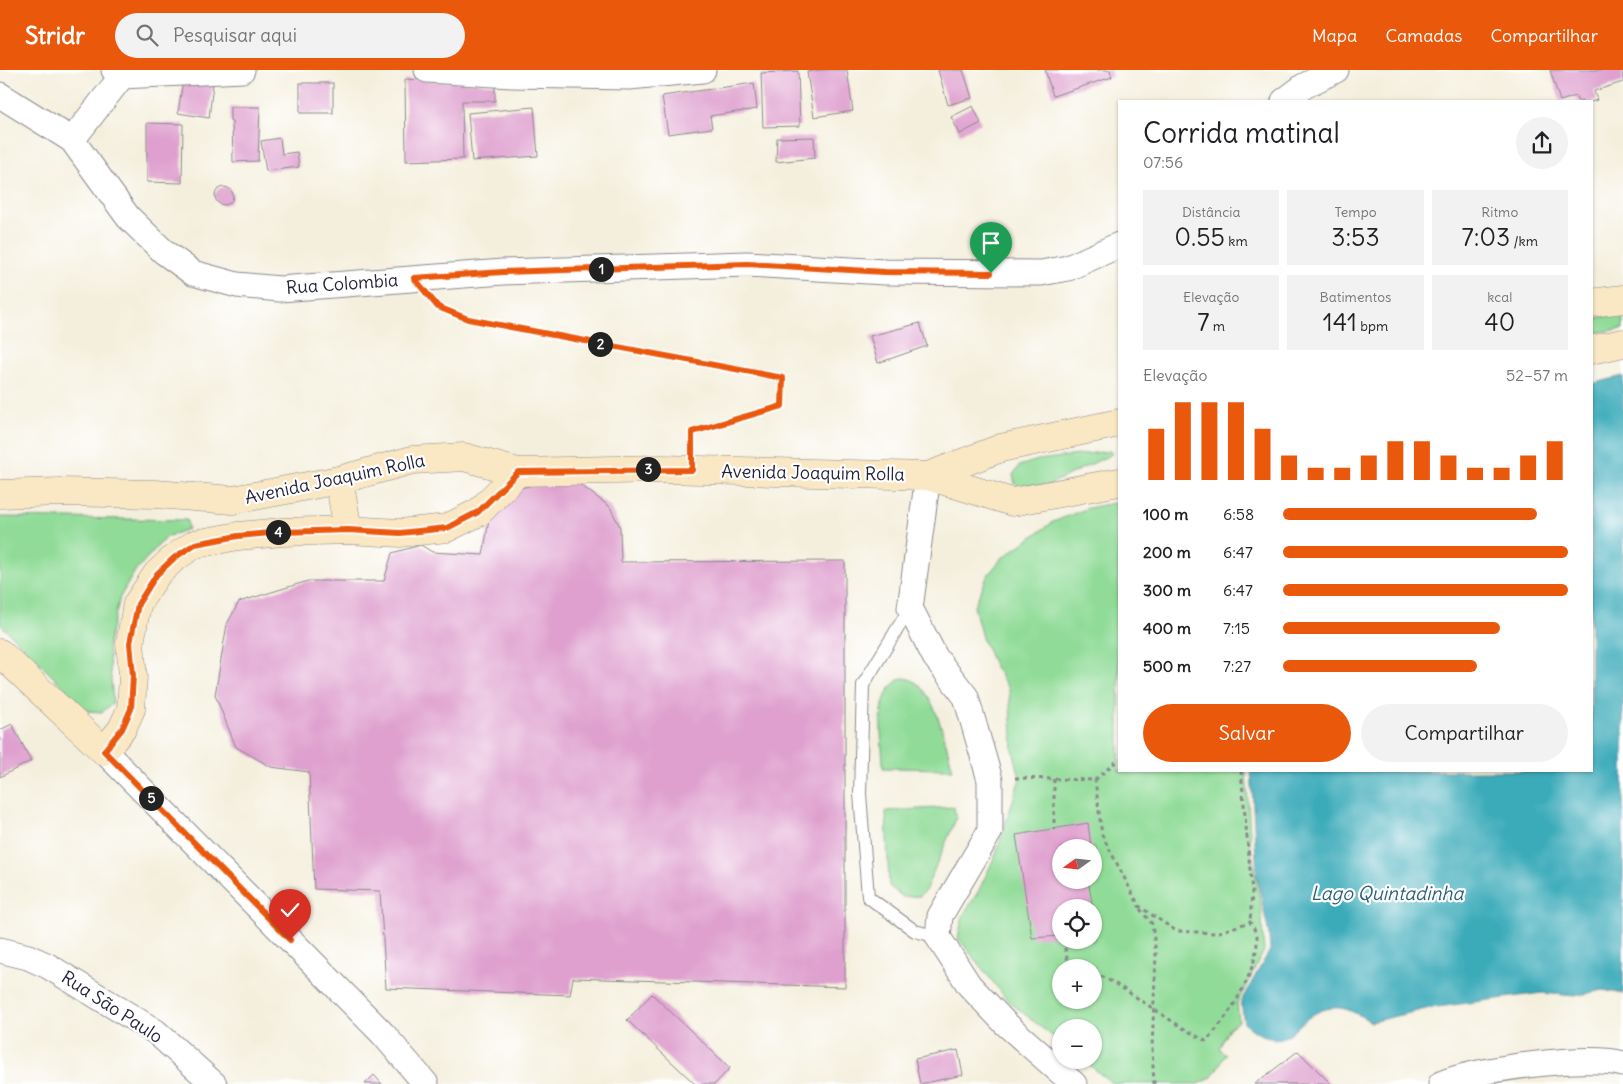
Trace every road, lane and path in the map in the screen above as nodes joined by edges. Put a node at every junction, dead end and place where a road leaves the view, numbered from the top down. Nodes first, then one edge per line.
1 (242, 70) edge
2 (427, 70) edge
3 (703, 70) edge
4 (1336, 70) edge
5 (118, 73) edge
6 (0, 94) edge
7 (1285, 100) edge
8 (72, 140) junction
9 (1118, 245) edge
10 (414, 278) junction
11 (1623, 299) edge
12 (1593, 303) edge
13 (1623, 343) edge
14 (1593, 350) edge
15 (1118, 423) edge
16 (692, 470) junction
17 (518, 472) junction
18 (928, 476) junction
19 (339, 480) junction
20 (1118, 482) edge
21 (0, 494) edge
22 (233, 500) junction
23 (348, 530) junction
24 (238, 536) junction
25 (910, 608) junction
26 (0, 652) edge
27 (104, 751) junction
28 (1118, 760) edge
29 (1241, 772) edge
30 (1020, 778) dead end
31 (1054, 779) junction
32 (1095, 780) junction
33 (1054, 830) dead end
34 (1139, 906) junction
35 (1250, 922) junction
36 (938, 937) junction
37 (0, 950) edge
38 (1102, 976) edge
39 (1154, 1008) junction
40 (1623, 1064) edge
41 (214, 1084) edge
42 (426, 1084) edge
43 (1074, 1084) edge
44 (1154, 1084) edge
45 (1441, 1084) edge

1 - 5 street
2 - 3 street
4 - 7 street
5 - 8 street
6 - 8 street
8 - 10 street, Rua Colombia
9 - 10 street, Rua Colombia
10 - 16 path
11 - 12 street
13 - 14 street
15 - 18 street, Avenida Joaquim Rolla
16 - 17 street, Avenida Joaquim Rolla
16 - 18 street, Avenida Joaquim Rolla
17 - 19 street, Avenida Joaquim Rolla
17 - 23 street, Avenida Joaquim Rolla
18 - 20 street, Avenida Joaquim Rolla
18 - 25 street
19 - 22 street, Avenida Joaquim Rolla
19 - 23 street
21 - 22 street, Avenida Joaquim Rolla
22 - 24 street
23 - 24 street, Avenida Joaquim Rolla
24 - 27 street, Avenida Joaquim Rolla
25 - 36 street
25 - 36 lane
26 - 27 street
27 - 42 street
28 - 32 path
29 - 35 path
30 - 31 path
31 - 32 path
31 - 33 path
32 - 34 path
34 - 35 path
34 - 39 path
35 - 39 path
36 - 43 street
37 - 41 street, Rua São Paulo
38 - 39 path
39 - 44 path
40 - 45 street

